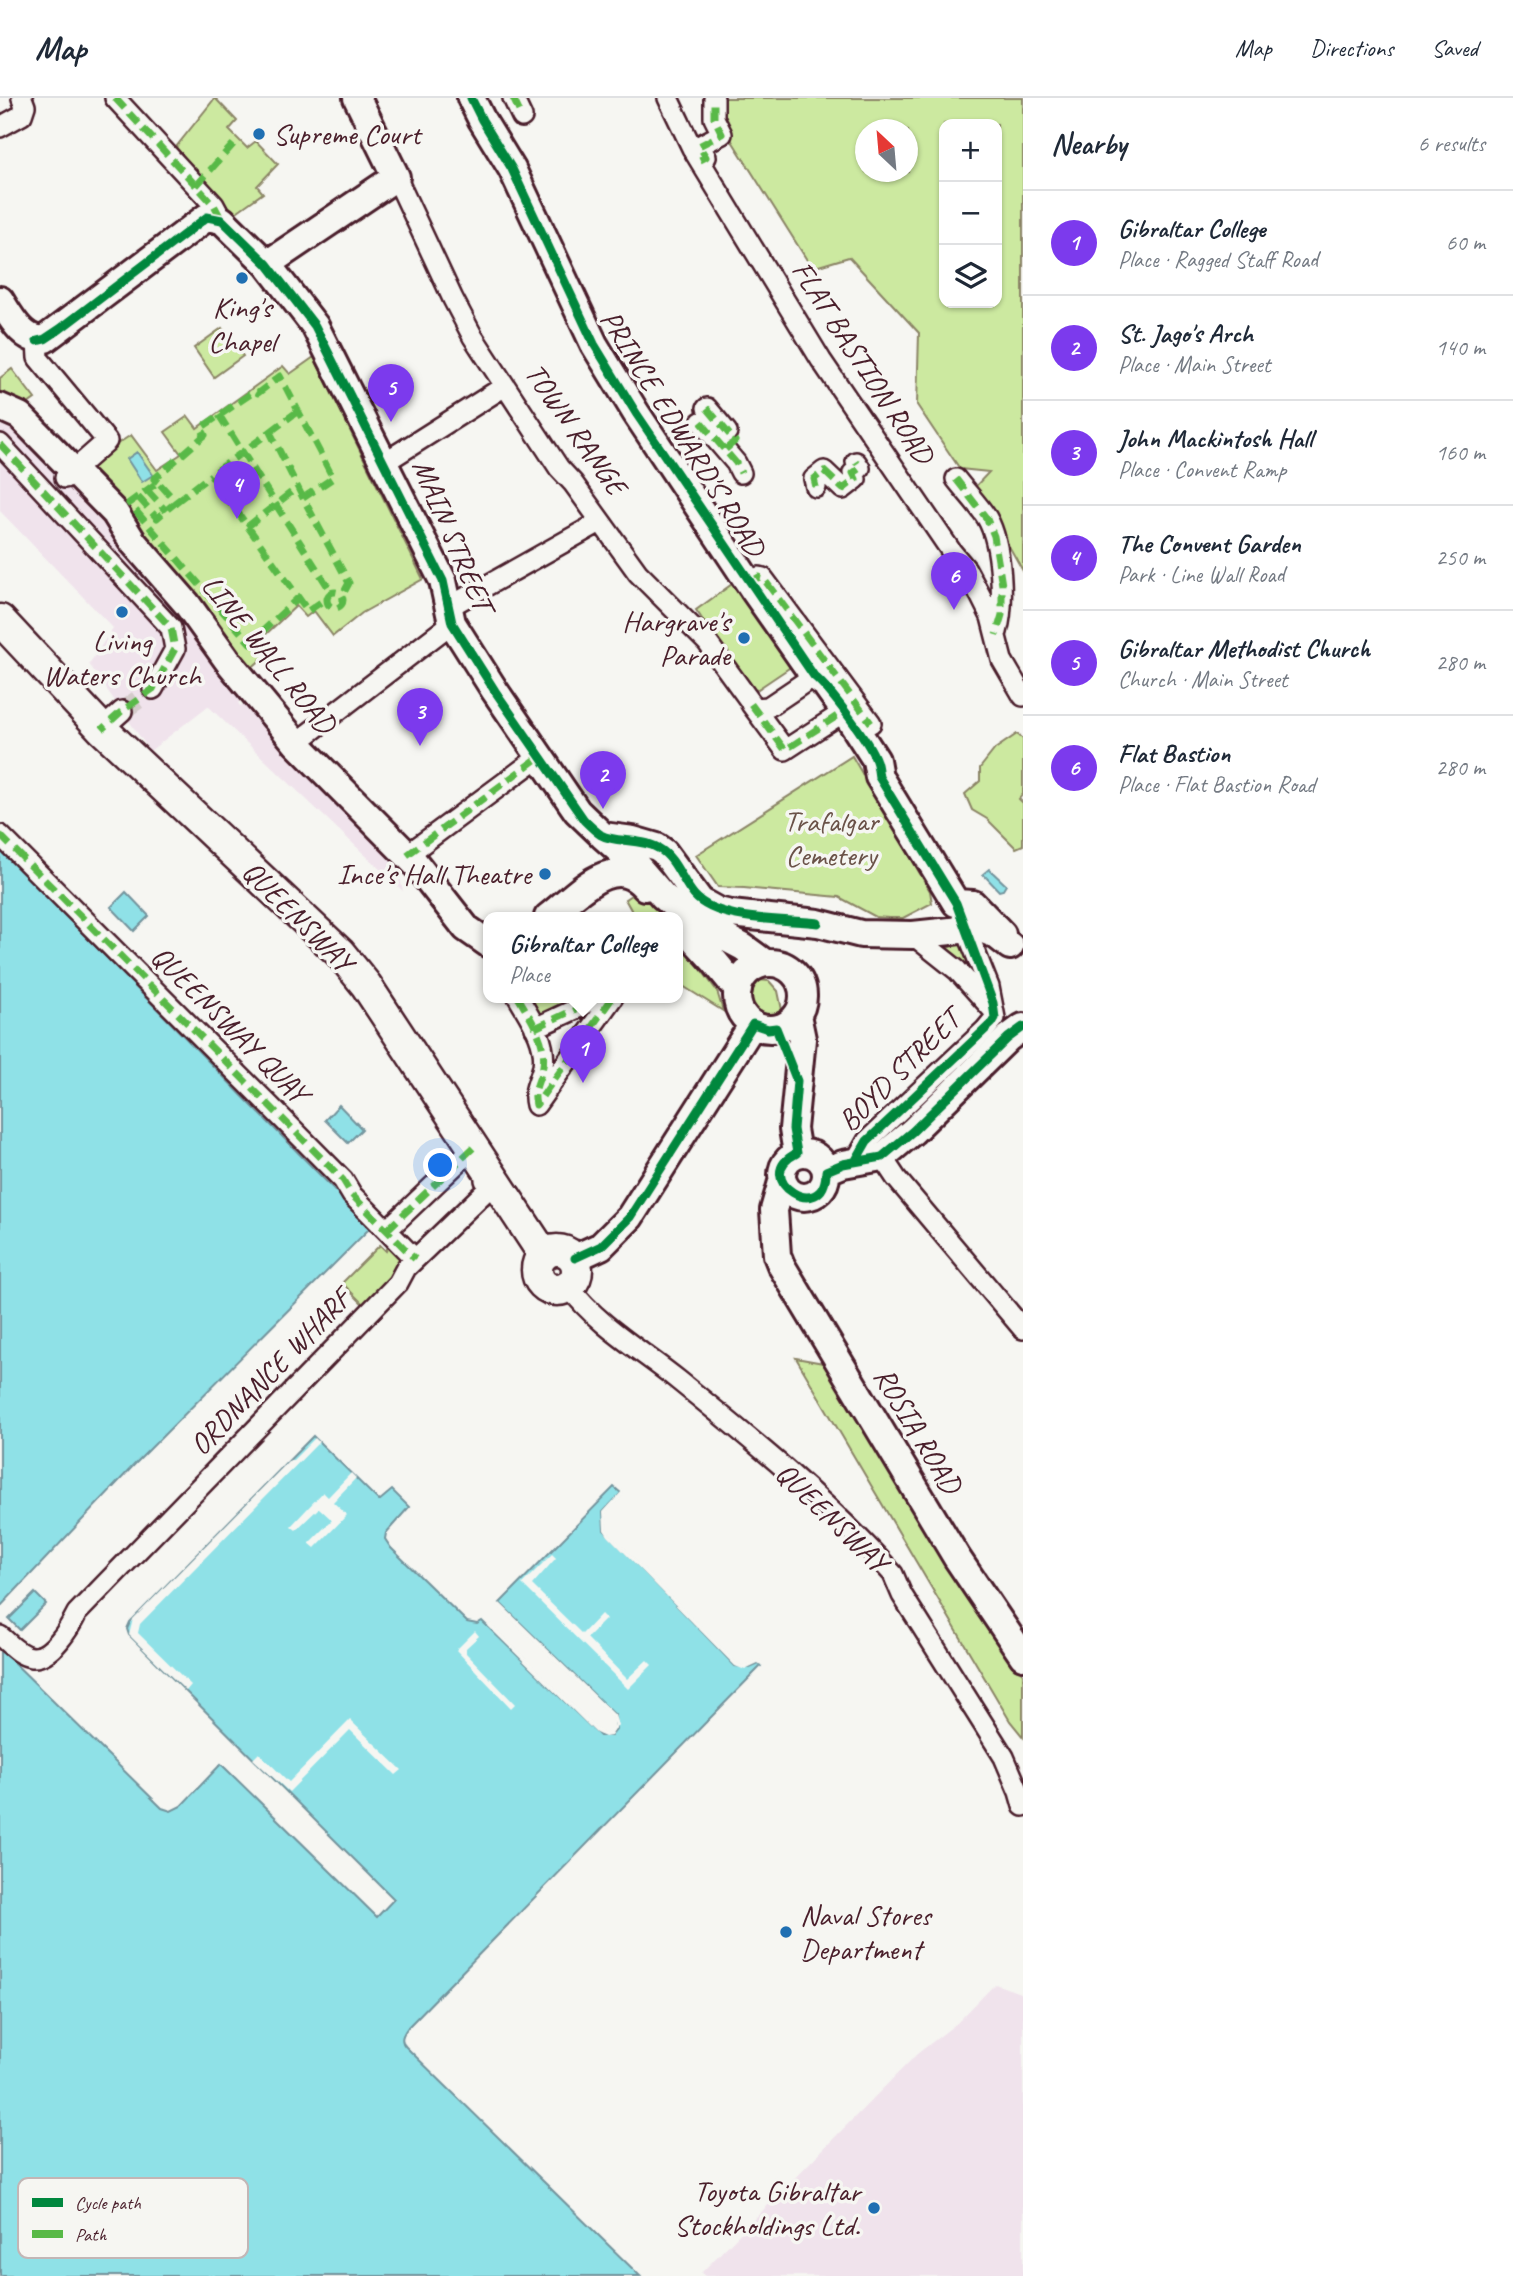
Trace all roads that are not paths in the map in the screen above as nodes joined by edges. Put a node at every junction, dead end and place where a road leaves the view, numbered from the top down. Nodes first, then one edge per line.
1 (22, 98) edge
2 (115, 98) edge
3 (357, 98) edge
4 (471, 98) edge
5 (513, 98) edge
6 (668, 98) edge
7 (714, 98) edge
8 (522, 117) dead end
9 (0, 127) edge
10 (700, 160) junction
11 (396, 177) junction
12 (222, 220) junction
13 (267, 264) junction
14 (0, 300) edge
15 (37, 341) junction
16 (505, 386) junction
17 (0, 407) edge
18 (704, 415) dead end
19 (0, 444) edge
20 (856, 461) dead end
21 (385, 462) junction
22 (741, 473) dead end
23 (70, 474) junction
24 (956, 479) dead end
25 (816, 487) dead end
26 (600, 522) junction
27 (750, 583) junction
28 (449, 616) junction
29 (0, 620) edge
30 (996, 635) junction
31 (814, 676) junction
32 (153, 689) tunnel mouth
33 (1023, 696) edge
34 (751, 704) junction
35 (850, 708) junction
36 (871, 723) dead end
37 (296, 743) junction
38 (539, 757) junction
39 (0, 835) edge
40 (603, 836) junction
41 (407, 855) junction
42 (604, 875) junction
43 (956, 903) junction
44 (555, 912) edge
45 (667, 912) edge
46 (680, 912) edge
47 (683, 914) edge
48 (818, 923) junction
49 (683, 928) edge
50 (967, 928) junction
51 (914, 935) junction
52 (483, 940) edge
53 (1017, 951) edge
54 (768, 963) junction
55 (738, 990) junction
56 (521, 1003) edge
57 (586, 1003) edge
58 (609, 1003) edge
59 (995, 1013) junction
60 (776, 1022) junction
61 (1023, 1027) edge
62 (534, 1028) junction
63 (797, 1153) junction
64 (882, 1157) junction
65 (480, 1158) junction
66 (855, 1162) junction
67 (826, 1171) junction
68 (789, 1189) junction
69 (387, 1230) junction
70 (544, 1255) junction
71 (575, 1258) junction
72 (415, 1259) junction
73 (569, 1287) junction
74 (1023, 1329) edge
75 (0, 1636) edge
76 (1023, 1657) edge
77 (1023, 1806) edge

1 - 9 street
2 - 12 street, MAIN STREET
3 - 11 street, TOWN RANGE
4 - 27 street, PRINCE EDWARD'S ROAD
5 - 8 street
6 - 10 street, FLAT BASTION ROAD
7 - 10 street
10 - 30 street, FLAT BASTION ROAD
11 - 13 street
11 - 16 street, TOWN RANGE
12 - 13 street, MAIN STREET
12 - 15 street
13 - 21 street, MAIN STREET
14 - 15 street
15 - 23 street
16 - 21 street
16 - 26 street, TOWN RANGE
17 - 23 street, LINE WALL ROAD
18 - 22 street
19 - 32 street
20 - 25 street
21 - 28 street, MAIN STREET
23 - 37 street, LINE WALL ROAD
24 - 30 street
26 - 28 street
26 - 34 street, TOWN RANGE
27 - 31 street, PRINCE EDWARD'S ROAD
27 - 35 street
28 - 37 street
28 - 38 street, MAIN STREET
29 - 65 main road, QUEENSWAY
30 - 33 street, FLAT BASTION ROAD
31 - 34 street
31 - 35 street, PRINCE EDWARD'S ROAD
34 - 35 street, TOWN RANGE
35 - 36 street
35 - 43 street, PRINCE EDWARD'S ROAD
37 - 41 street, LINE WALL ROAD
38 - 40 street, MAIN STREET
38 - 41 street
39 - 69 street, QUEENSWAY QUAY
40 - 42 street
40 - 46 street, MAIN STREET
40 - 48 street
41 - 52 street, LINE WALL ROAD
42 - 44 street
42 - 45 street
43 - 50 street
43 - 53 street
47 - 54 street, MAIN STREET
48 - 51 street
48 - 54 street
49 - 55 street
50 - 51 street
50 - 53 street
50 - 59 street
51 - 59 street, BOYD STREET
54 - 55 street
54 - 60 street
55 - 60 street
56 - 62 street
57 - 62 street
58 - 62 street
59 - 66 street, BOYD STREET
60 - 63 street
60 - 71 street
61 - 64 street
63 - 67 street
63 - 68 street, ROSIA ROAD
64 - 66 street, BOYD STREET
64 - 74 street
65 - 69 street
65 - 70 main road, QUEENSWAY
65 - 72 street, ORDNANCE WHARF
66 - 67 street, BOYD STREET
67 - 68 street
68 - 76 street, ROSIA ROAD
69 - 72 street, QUEENSWAY QUAY
70 - 71 main road
70 - 73 main road
71 - 73 main road
72 - 75 street, ORDNANCE WHARF
73 - 77 street, QUEENSWAY

